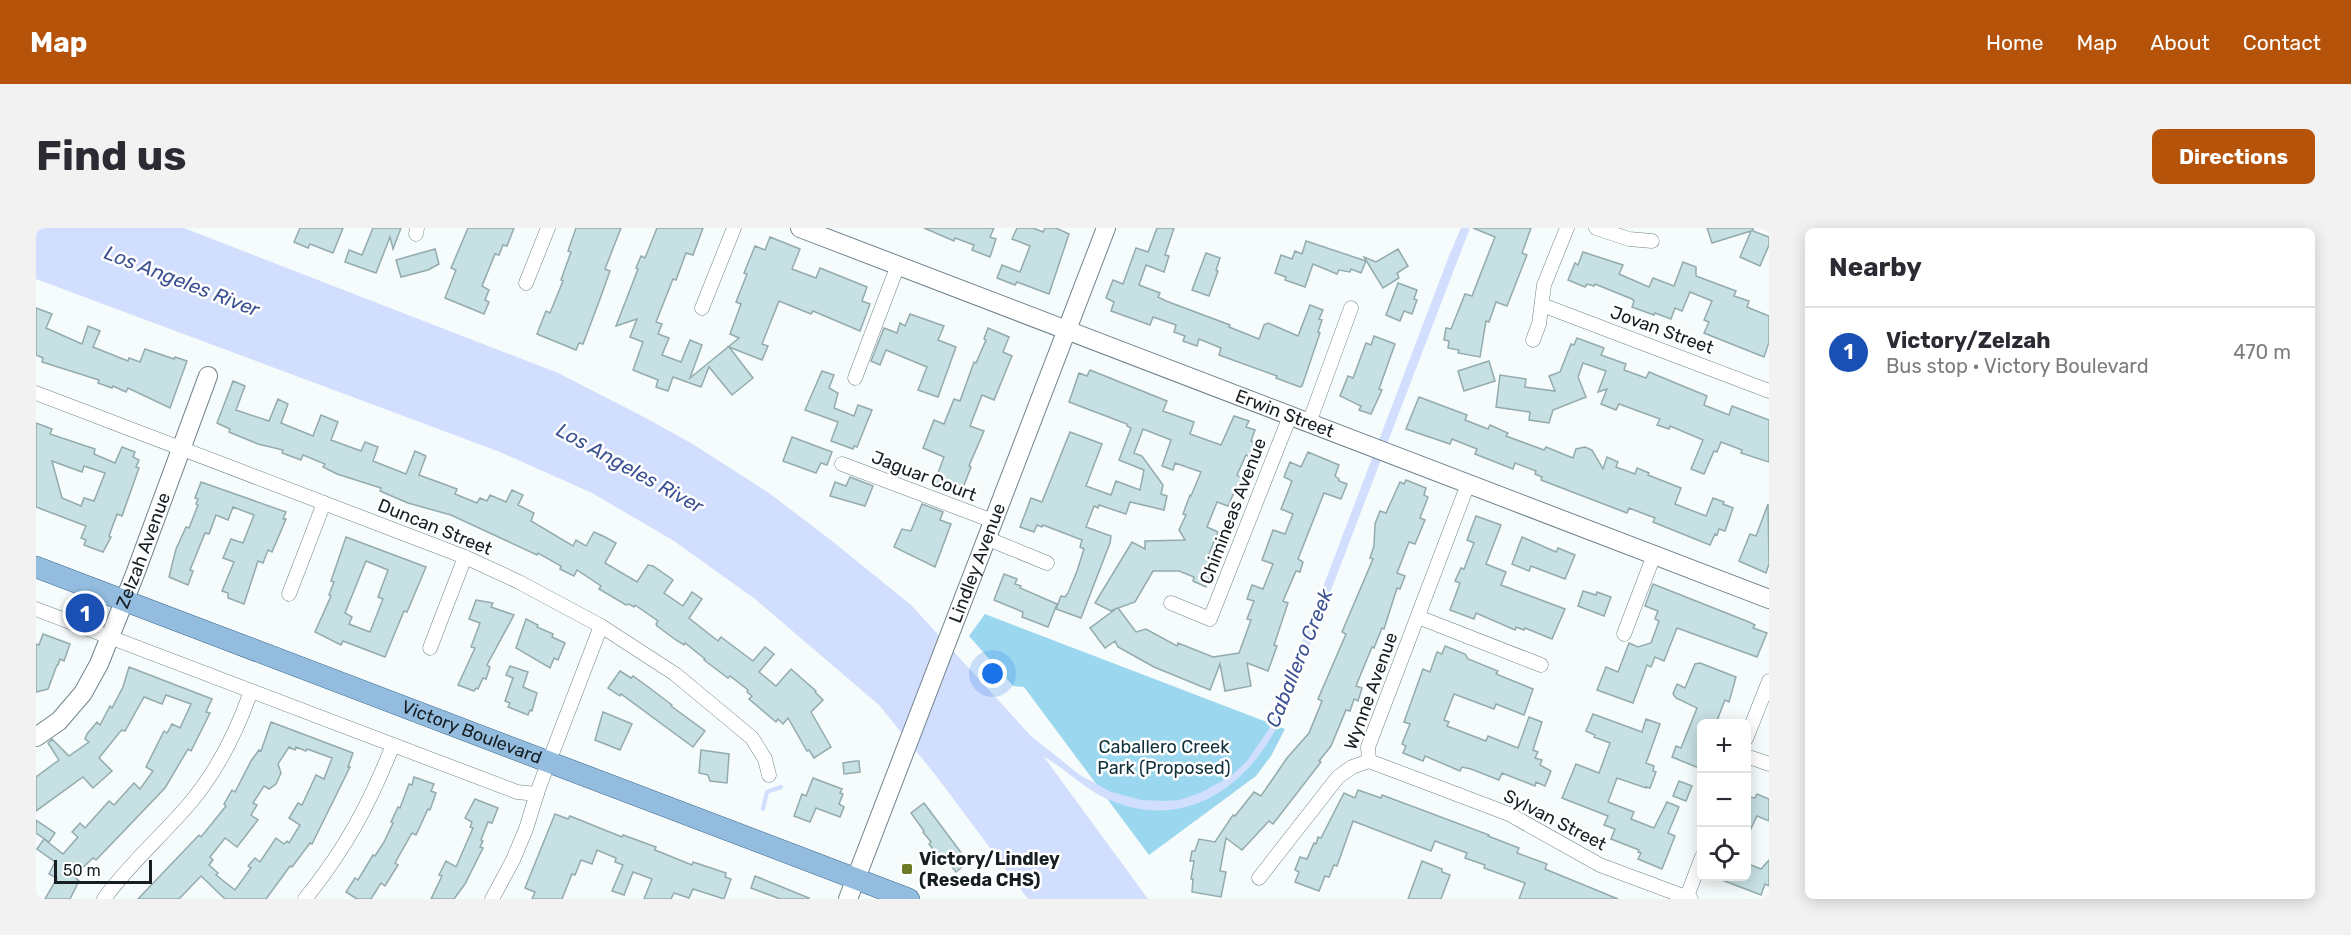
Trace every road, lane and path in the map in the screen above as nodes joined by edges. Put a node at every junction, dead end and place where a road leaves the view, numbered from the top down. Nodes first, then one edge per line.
1 (548, 228) edge
2 (734, 228) edge
3 (800, 228) edge
4 (1106, 228) edge
5 (1567, 228) edge
6 (1596, 228) edge
7 (1652, 241) dead end
8 (898, 265) junction
9 (526, 283) dead end
10 (1542, 305) junction
11 (702, 308) dead end
12 (1352, 308) dead end
13 (1067, 330) junction
14 (1533, 340) dead end
15 (208, 376) dead end
16 (855, 378) dead end
17 (1769, 391) edge
18 (36, 393) edge
19 (1290, 416) junction
20 (1309, 423) junction
21 (182, 449) junction
22 (842, 464) dead end
23 (1468, 484) junction
24 (324, 503) junction
25 (990, 530) junction
26 (1654, 555) junction
27 (465, 557) junction
28 (1047, 563) dead end
29 (36, 567) edge
30 (289, 594) dead end
31 (1769, 599) edge
32 (125, 601) junction
33 (1171, 603) dead end
34 (36, 609) edge
35 (1418, 617) junction
36 (602, 626) junction
37 (1624, 634) dead end
38 (110, 637) junction
39 (430, 648) dead end
40 (1541, 665) dead end
41 (1769, 681) edge
42 (251, 691) junction
43 (1751, 726) edge
44 (36, 737) edge
45 (393, 745) junction
46 (1751, 758) edge
47 (1369, 761) junction
48 (549, 762) junction
49 (1769, 764) edge
50 (769, 775) dead end
51 (537, 794) junction
52 (1697, 870) edge
53 (856, 878) junction
54 (1259, 878) dead end
55 (1688, 898) edge
56 (104, 899) edge
57 (305, 899) edge
58 (492, 899) edge
59 (848, 899) edge
60 (909, 899) edge

1 - 9 street
2 - 11 street
3 - 8 street, Erwin Street
4 - 13 street, Lindley Avenue
5 - 10 street
6 - 7 street
8 - 13 street, Erwin Street
8 - 16 street
10 - 14 street
10 - 17 street, Jovan Street
12 - 20 street
13 - 19 street, Erwin Street
13 - 25 street, Lindley Avenue
15 - 21 street, Zelzah Avenue
18 - 21 street, Duncan Street
19 - 20 street, Erwin Street
19 - 33 street, Chimineas Avenue
20 - 23 street, Erwin Street
21 - 24 street, Duncan Street
21 - 32 street, Zelzah Avenue
22 - 25 street, Jaguar Court
23 - 26 street, Erwin Street
23 - 35 street, Wynne Avenue
24 - 27 street, Duncan Street
24 - 30 street
25 - 28 street, Jaguar Court
25 - 53 street, Lindley Avenue
26 - 31 street, Erwin Street
26 - 37 street
27 - 36 street, Duncan Street
27 - 39 street
29 - 32 main road, Victory Boulevard
32 - 38 street, Zelzah Avenue
32 - 48 main road, Victory Boulevard
34 - 38 street, Victory Boulevard
35 - 40 street
35 - 47 street, Wynne Avenue
36 - 48 street
36 - 50 street, Duncan Street
38 - 42 street, Victory Boulevard
38 - 44 street, Zelzah Avenue
41 - 43 street
42 - 45 street, Victory Boulevard
42 - 56 street
45 - 51 street, Victory Boulevard
45 - 57 street
46 - 49 street
47 - 54 street, Wynne Avenue
47 - 55 street, Sylvan Street
48 - 51 street
48 - 53 main road, Victory Boulevard
51 - 58 street
52 - 55 street
53 - 59 street, Lindley Avenue
53 - 60 main road, Victory Boulevard

